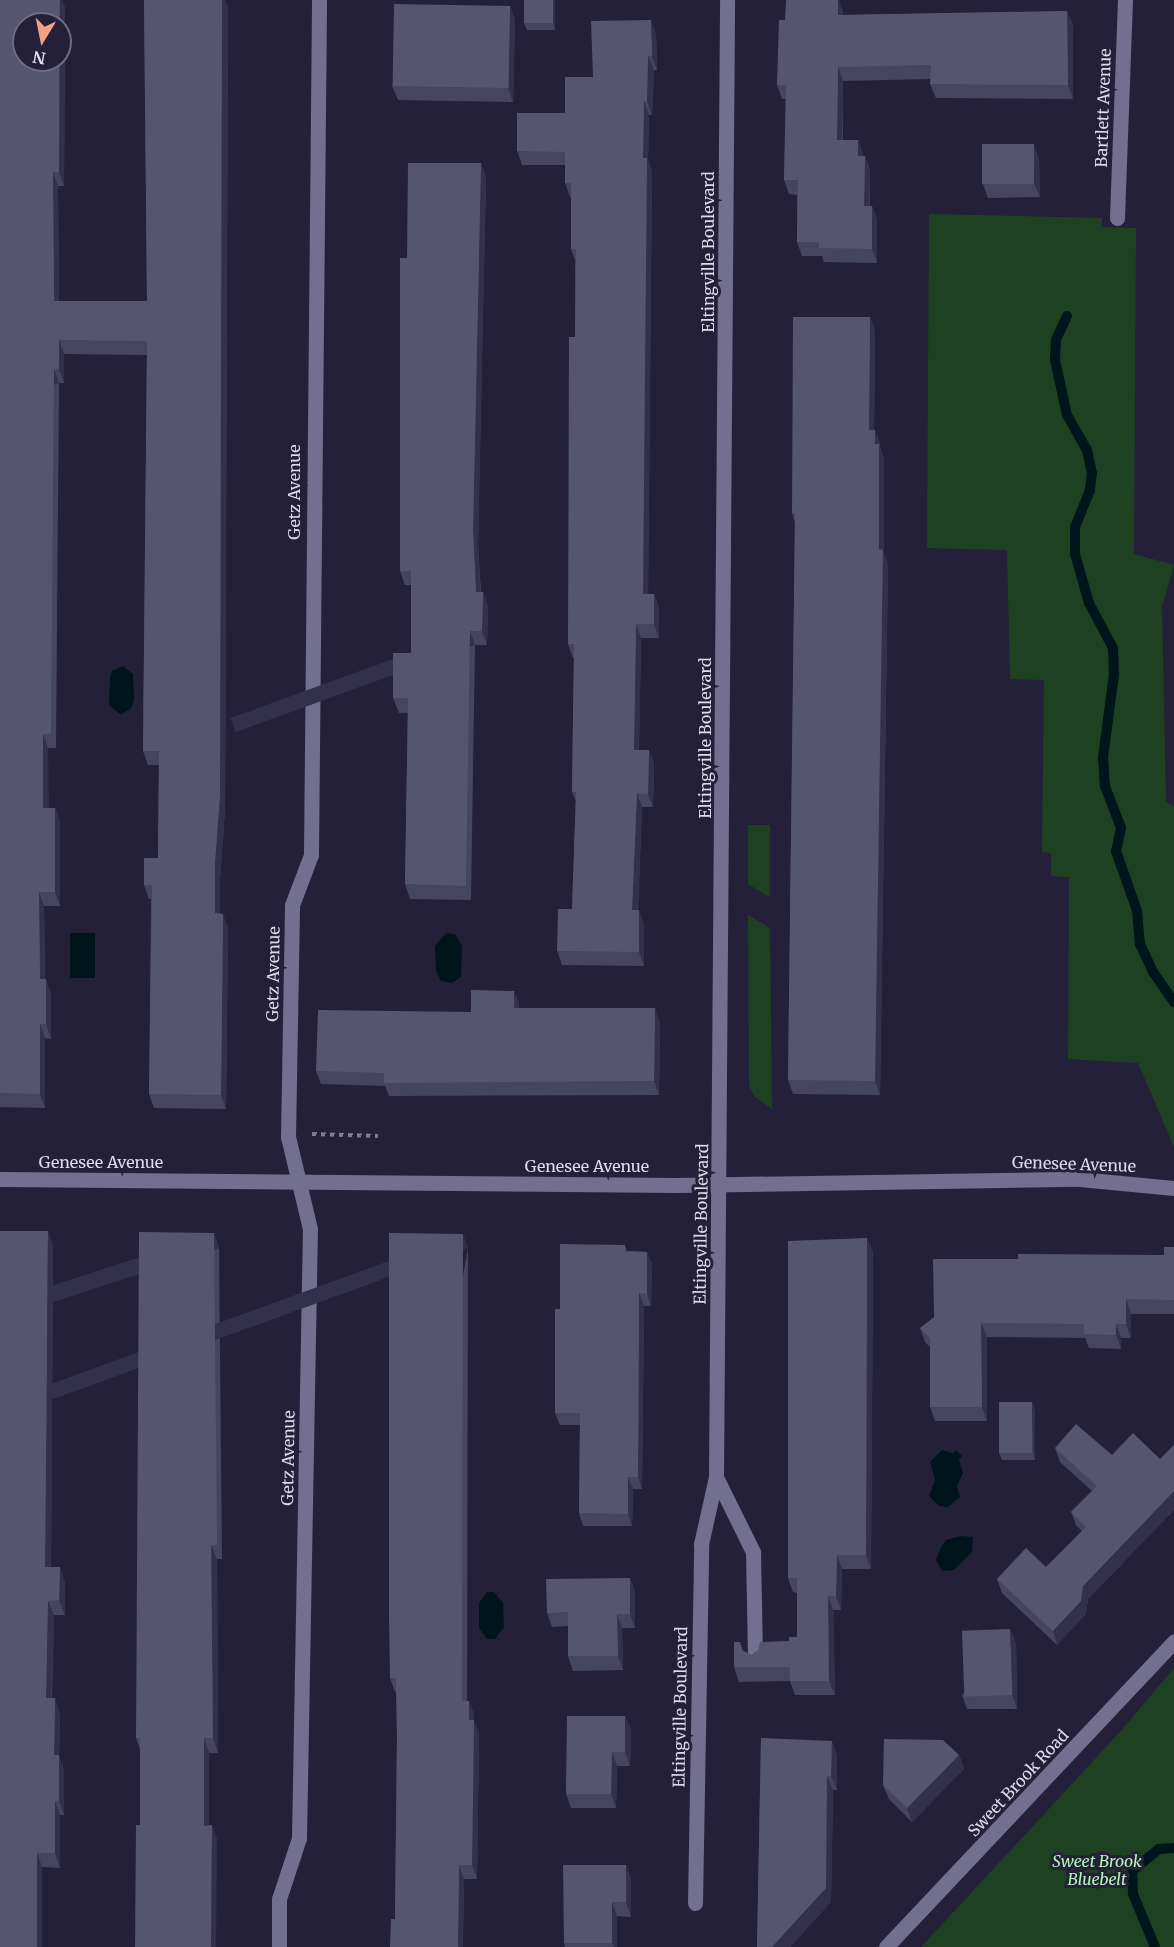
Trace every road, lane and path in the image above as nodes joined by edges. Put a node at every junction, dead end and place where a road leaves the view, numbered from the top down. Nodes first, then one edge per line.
1 (319, 0) edge
2 (727, 0) edge
3 (1125, 0) edge
4 (1117, 218) dead end
5 (303, 1134) dead end
6 (378, 1136) dead end
7 (0, 1179) edge
8 (299, 1182) junction
9 (720, 1184) junction
10 (1174, 1188) edge
11 (716, 1477) junction
12 (1174, 1641) edge
13 (755, 1659) edge
14 (695, 1903) dead end
15 (279, 1947) edge
16 (886, 1947) edge

1 - 8 street, Getz Avenue
2 - 9 street, Eltingville Boulevard
3 - 4 street, Bartlett Avenue
5 - 6 path
7 - 8 street, Genesee Avenue
8 - 9 street, Genesee Avenue
8 - 15 street, Getz Avenue
9 - 10 street, Genesee Avenue
9 - 11 street, Eltingville Boulevard
11 - 13 street, Eltingville Boulevard
11 - 14 street, Eltingville Boulevard
12 - 16 street, Sweet Brook Road

